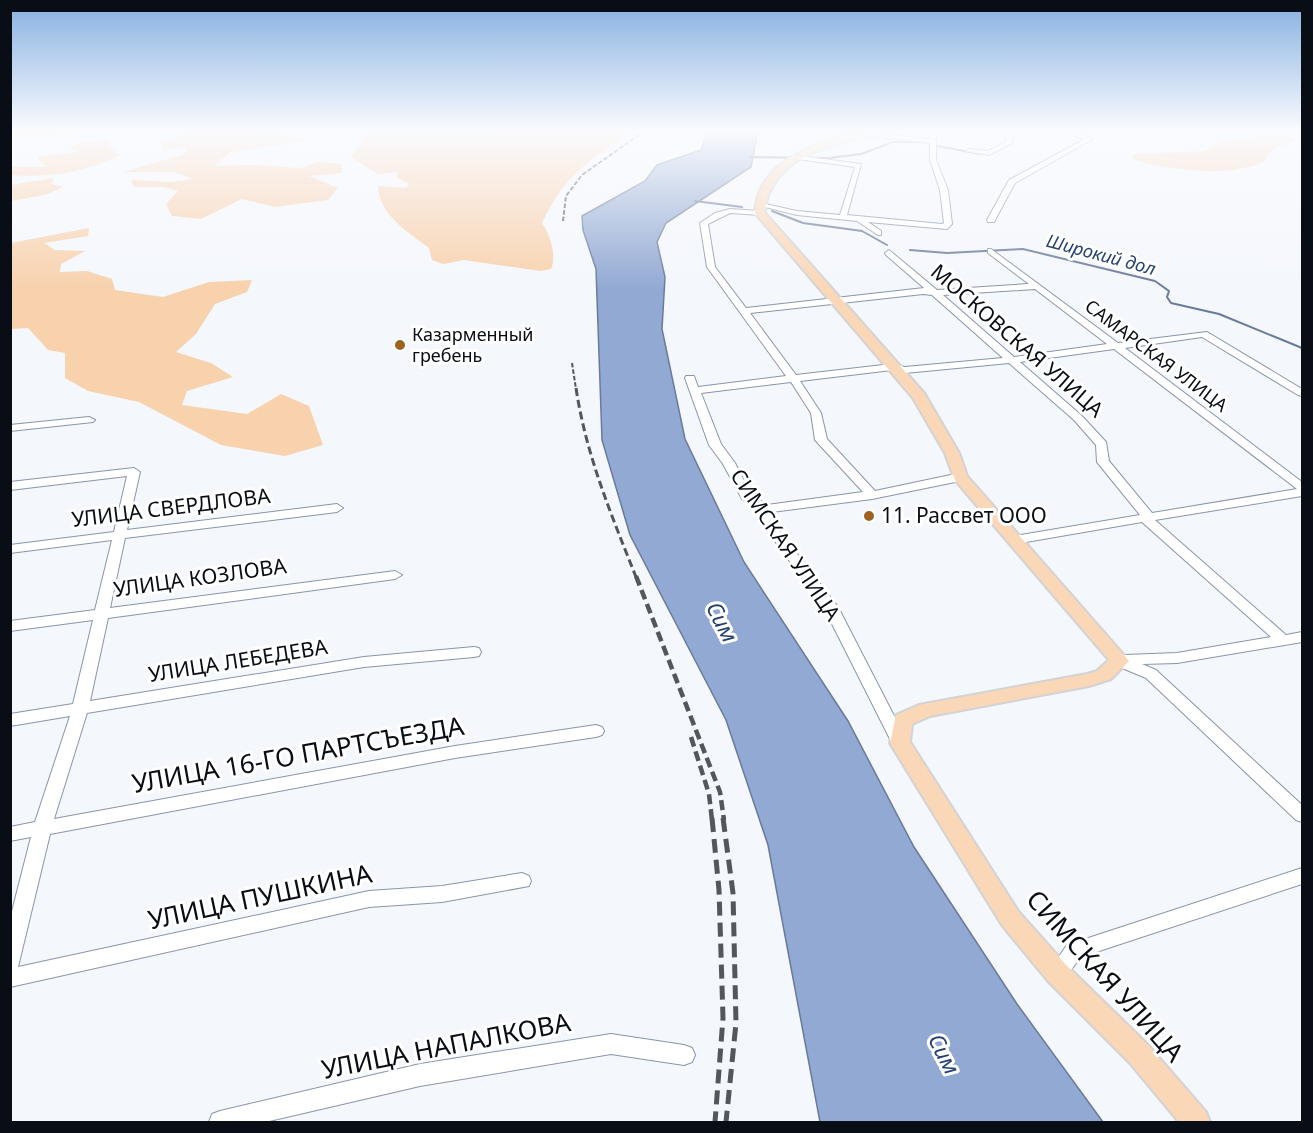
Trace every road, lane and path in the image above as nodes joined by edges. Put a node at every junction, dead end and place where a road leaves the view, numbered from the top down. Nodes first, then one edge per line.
1 (771, 183) edge
2 (854, 183) edge
3 (941, 183) edge
4 (1012, 183) edge
5 (761, 209) junction
6 (843, 216) junction
7 (857, 218) junction
8 (991, 220) dead end
9 (878, 233) dead end
10 (991, 251) dead end
11 (888, 253) dead end
12 (1035, 286) junction
13 (938, 293) junction
14 (836, 301) junction
15 (745, 311) junction
16 (1114, 345) junction
17 (1011, 360) junction
18 (897, 369) junction
19 (793, 379) junction
20 (1302, 393) edge
21 (89, 420) dead end
22 (10, 428) edge
23 (960, 477) junction
24 (10, 486) edge
25 (1302, 487) edge
26 (1302, 492) edge
27 (872, 495) junction
28 (337, 508) dead end
29 (765, 510) junction
30 (1147, 520) junction
31 (120, 535) junction
32 (1014, 540) junction
33 (10, 549) edge
34 (395, 575) dead end
35 (101, 613) junction
36 (10, 626) edge
37 (1302, 637) edge
38 (1284, 641) junction
39 (474, 652) dead end
40 (1120, 661) junction
41 (80, 709) junction
42 (10, 720) edge
43 (596, 731) dead end
44 (900, 743) junction
45 (1302, 815) edge
46 (42, 828) junction
47 (10, 834) edge
48 (1302, 876) edge
49 (522, 880) dead end
50 (10, 962) edge
51 (1057, 973) junction
52 (10, 978) edge
53 (684, 1055) dead end
54 (219, 1122) edge
55 (1196, 1122) edge

1 - 5 main road
2 - 6 street
3 - 7 street
4 - 8 street
5 - 6 street
5 - 14 main road
5 - 15 street
6 - 7 street
7 - 9 street
10 - 12 street, САМАРСКАЯ УЛИЦА
11 - 13 street, МОСКОВСКАЯ УЛИЦА
12 - 13 street
12 - 16 street, САМАРСКАЯ УЛИЦА
13 - 14 street
13 - 17 street, МОСКОВСКАЯ УЛИЦА
14 - 15 street
14 - 18 main road
15 - 19 street
16 - 17 street
16 - 20 street
16 - 25 street, САМАРСКАЯ УЛИЦА
17 - 18 street
17 - 30 street, МОСКОВСКАЯ УЛИЦА
18 - 19 street
18 - 23 main road
19 - 27 street
19 - 29 street, СИМСКАЯ УЛИЦА
21 - 22 street
23 - 27 street
23 - 32 main road
24 - 31 street
26 - 30 street
27 - 29 street
28 - 31 street, УЛИЦА СВЕРДЛОВА
29 - 44 street, СИМСКАЯ УЛИЦА
30 - 32 street
30 - 38 street, МОСКОВСКАЯ УЛИЦА
31 - 33 street, УЛИЦА СВЕРДЛОВА
31 - 35 street
32 - 40 main road
34 - 35 street, УЛИЦА КОЗЛОВА
35 - 36 street, УЛИЦА КОЗЛОВА
35 - 41 street
37 - 38 street
38 - 40 street
39 - 41 street, УЛИЦА ЛЕБЕДЕВА
40 - 44 main road
40 - 45 street
41 - 42 street, УЛИЦА ЛЕБЕДЕВА
41 - 46 street
43 - 46 street, УЛИЦА 16-ГО ПАРТСЪЕЗДА
44 - 51 main road, СИМСКАЯ УЛИЦА
46 - 47 street, УЛИЦА 16-ГО ПАРТСЪЕЗДА
46 - 50 street
48 - 51 street
49 - 52 street, УЛИЦА ПУШКИНА
51 - 55 main road, СИМСКАЯ УЛИЦА
53 - 54 street, УЛИЦА НАПАЛКОВА

